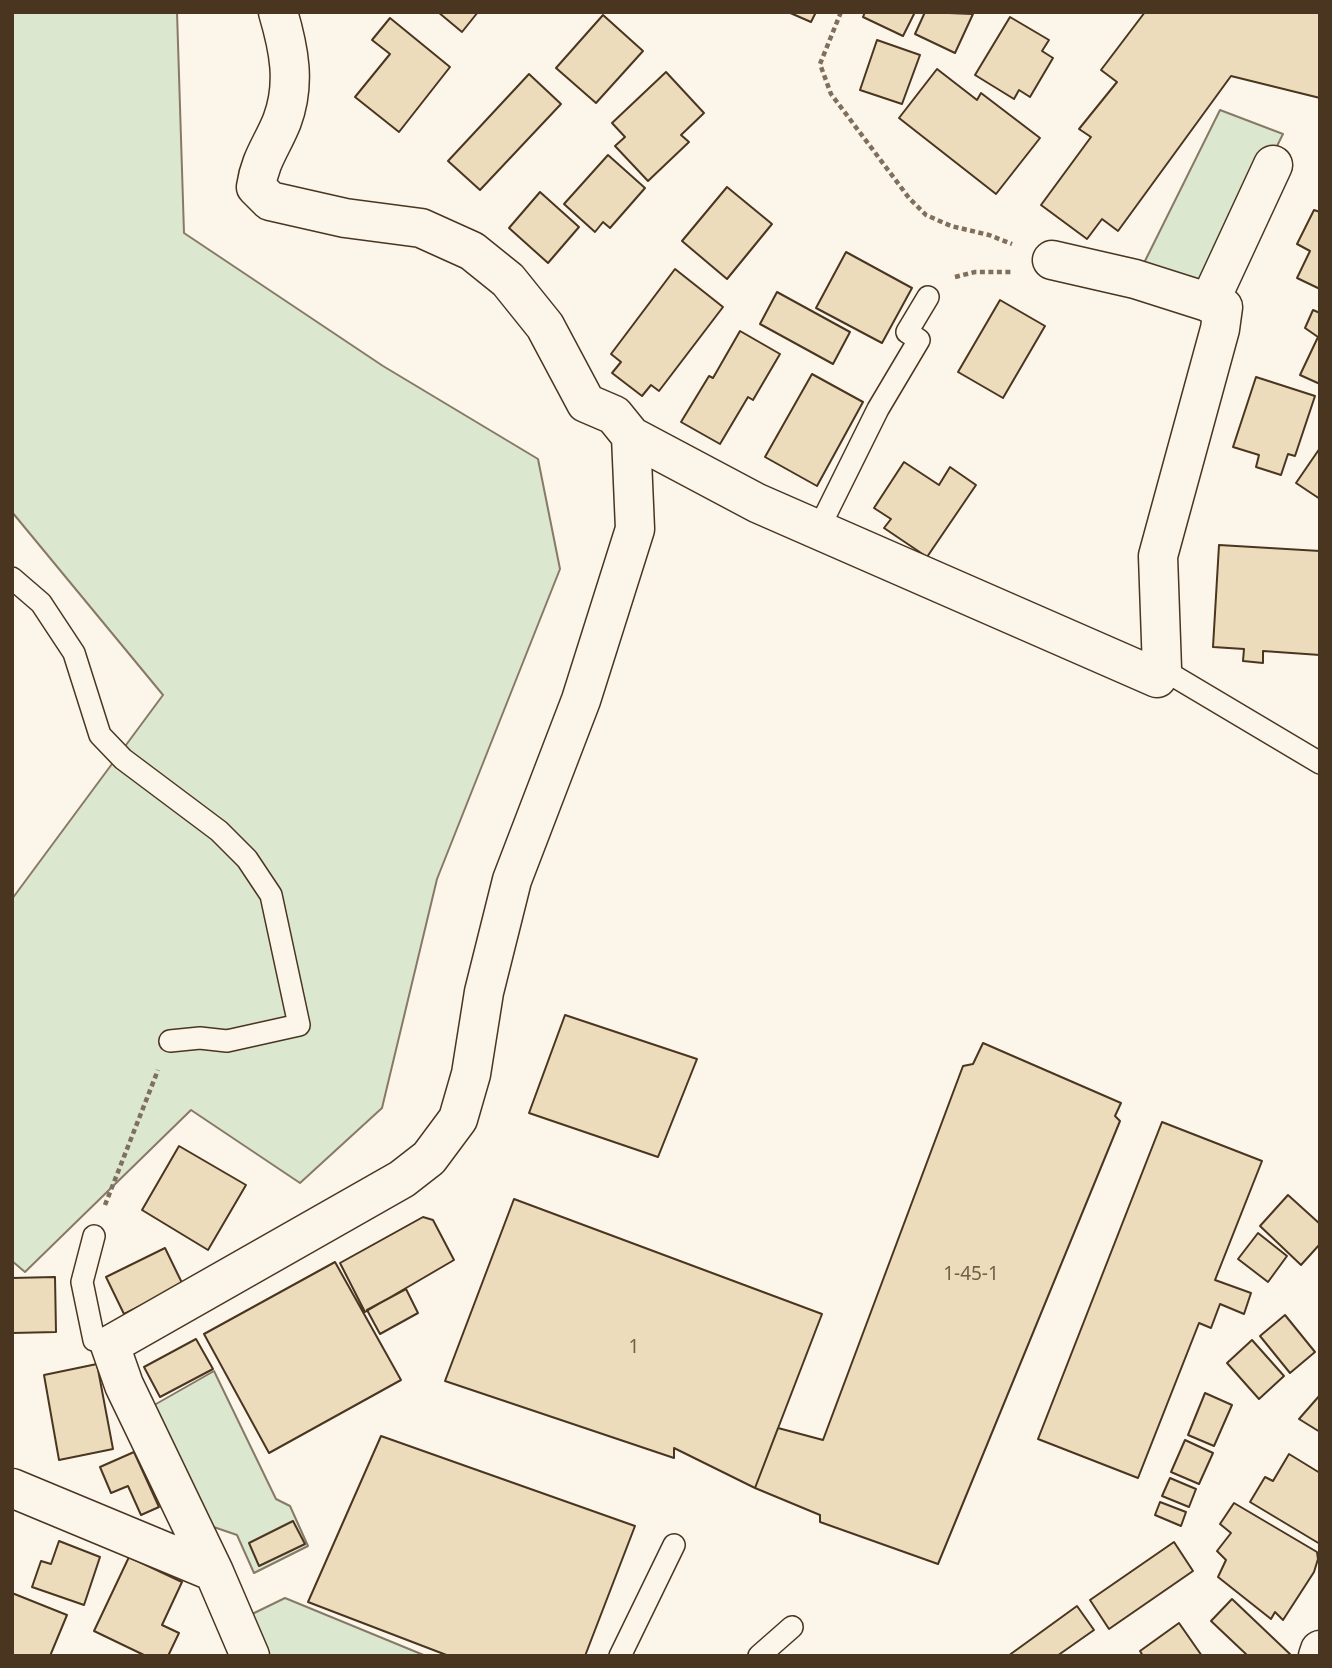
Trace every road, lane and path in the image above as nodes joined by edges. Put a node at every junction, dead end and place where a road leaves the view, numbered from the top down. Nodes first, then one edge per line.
1 (278, 12) edge
2 (841, 12) edge
3 (1273, 165) dead end
4 (1052, 260) junction
5 (928, 296) joint
6 (1209, 303) junction
7 (631, 436) junction
8 (818, 530) junction
9 (12, 578) edge
10 (1162, 669) junction
11 (1320, 763) edge
12 (170, 1041) joint
13 (94, 1236) joint
14 (110, 1345) junction
15 (12, 1488) edge
16 (674, 1545) dead end
17 (214, 1572) junction
18 (792, 1627) dead end
19 (1320, 1650) edge
20 (250, 1656) edge
21 (620, 1656) edge
22 (759, 1656) edge
23 (1318, 1656) edge

1 - 7 street
2 - 4 path
3 - 6 street
4 - 5 path
4 - 6 street
5 - 8 lane
6 - 10 street
7 - 8 street
7 - 14 street
8 - 10 street
9 - 12 lane
10 - 11 lane
12 - 13 path
13 - 14 lane
14 - 17 street
15 - 17 street
16 - 21 lane
17 - 20 street
18 - 22 lane
19 - 23 street

